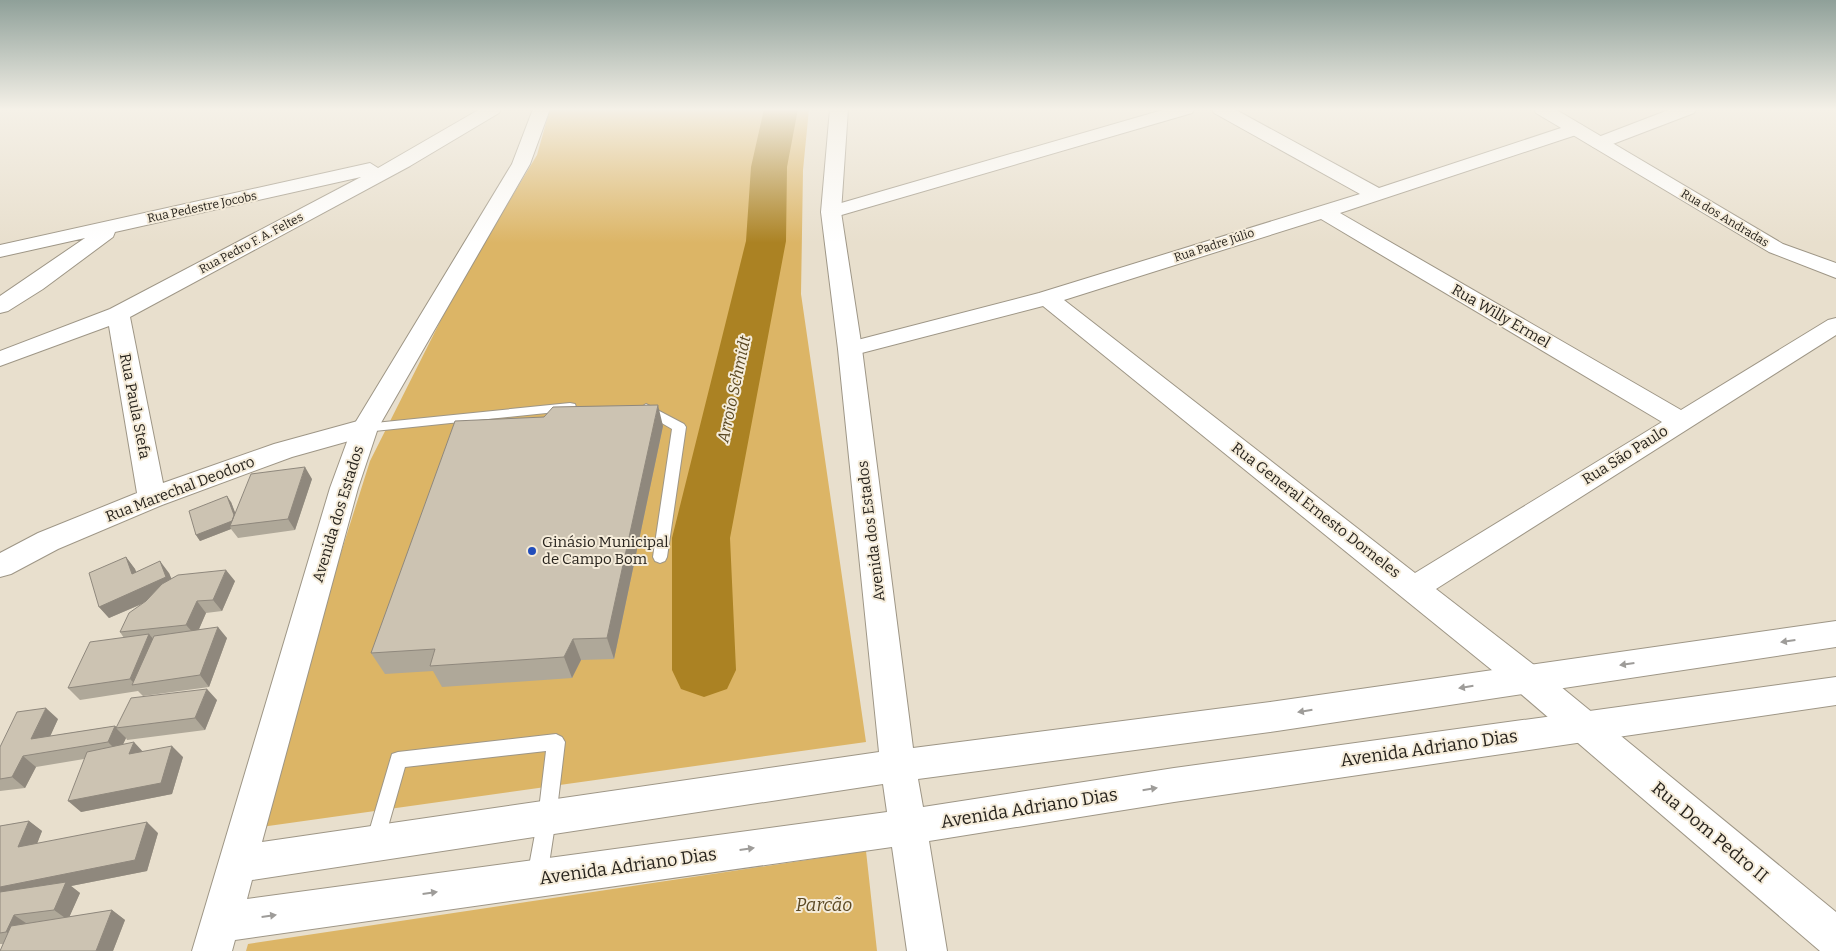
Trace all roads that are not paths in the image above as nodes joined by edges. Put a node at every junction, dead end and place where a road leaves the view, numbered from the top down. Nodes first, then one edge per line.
1 (418, 153) edge
2 (525, 153) edge
3 (836, 153) edge
4 (1033, 153) edge
5 (1301, 153) edge
6 (1502, 153) edge
7 (1617, 153) edge
8 (403, 162) junction
9 (1377, 195) junction
10 (1322, 211) junction
11 (831, 212) junction
12 (115, 226) junction
13 (0, 251) edge
14 (1836, 271) edge
15 (1047, 298) junction
16 (0, 306) edge
17 (118, 314) junction
18 (1836, 325) edge
19 (850, 350) junction
20 (0, 359) edge
21 (587, 407) edge
22 (636, 407) edge
23 (1680, 421) junction
24 (365, 428) junction
25 (152, 498) junction
26 (660, 557) dead end
27 (0, 566) edge
28 (1414, 588) junction
29 (1836, 634) edge
30 (1526, 678) junction
31 (1836, 691) edge
32 (1584, 726) junction
33 (898, 766) junction
34 (547, 818) junction
35 (907, 827) junction
36 (374, 843) junction
37 (236, 864) junction
38 (537, 878) junction
39 (216, 937) edge
40 (1836, 938) edge
41 (927, 951) edge

1 - 8 street, Rua Pedro F. A. Feltes
2 - 24 street, Avenida dos Estados
3 - 11 street, Avenida dos Estados
4 - 11 street
5 - 9 street
6 - 9 street, Rua Padre Júlio
7 - 14 street, Rua dos Andradas
8 - 12 street, Rua Pedestre Jocobs
8 - 17 street, Rua Pedro F. A. Feltes
9 - 10 street, Rua Padre Júlio
10 - 15 street, Rua Padre Júlio
10 - 23 street, Rua Willy Ermel
11 - 19 street, Avenida dos Estados
12 - 13 street, Rua Pedestre Jocobs
12 - 16 street
15 - 19 street, Rua Padre Júlio
15 - 28 street, Rua General Ernesto Dorneles
17 - 20 street, Rua Pedro F. A. Feltes
17 - 25 street, Rua Paula Stefa
18 - 23 street, Rua São Paulo
19 - 33 street, Avenida dos Estados
21 - 24 lane
22 - 26 lane
23 - 28 street, Rua São Paulo
24 - 25 street, Rua Marechal Deodoro
24 - 37 street, Avenida dos Estados
25 - 27 street, Rua Marechal Deodoro
28 - 30 street, Rua General Ernesto Dorneles
29 -> 30 street
30 - 32 street, Rua General Ernesto Dorneles
30 -> 33 street
31 - 32 street, Avenida Adriano Dias
35 -> 32 street, Avenida Adriano Dias
32 - 40 street, Rua Dom Pedro II
33 - 34 street
33 - 35 street, Avenida dos Estados
34 - 36 street
34 - 36 lane
34 - 38 lane
38 -> 35 street, Avenida Adriano Dias
35 - 41 street, Avenida dos Estados
36 - 37 street
37 - 39 street, Avenida dos Estados
39 -> 38 street, Avenida Adriano Dias

